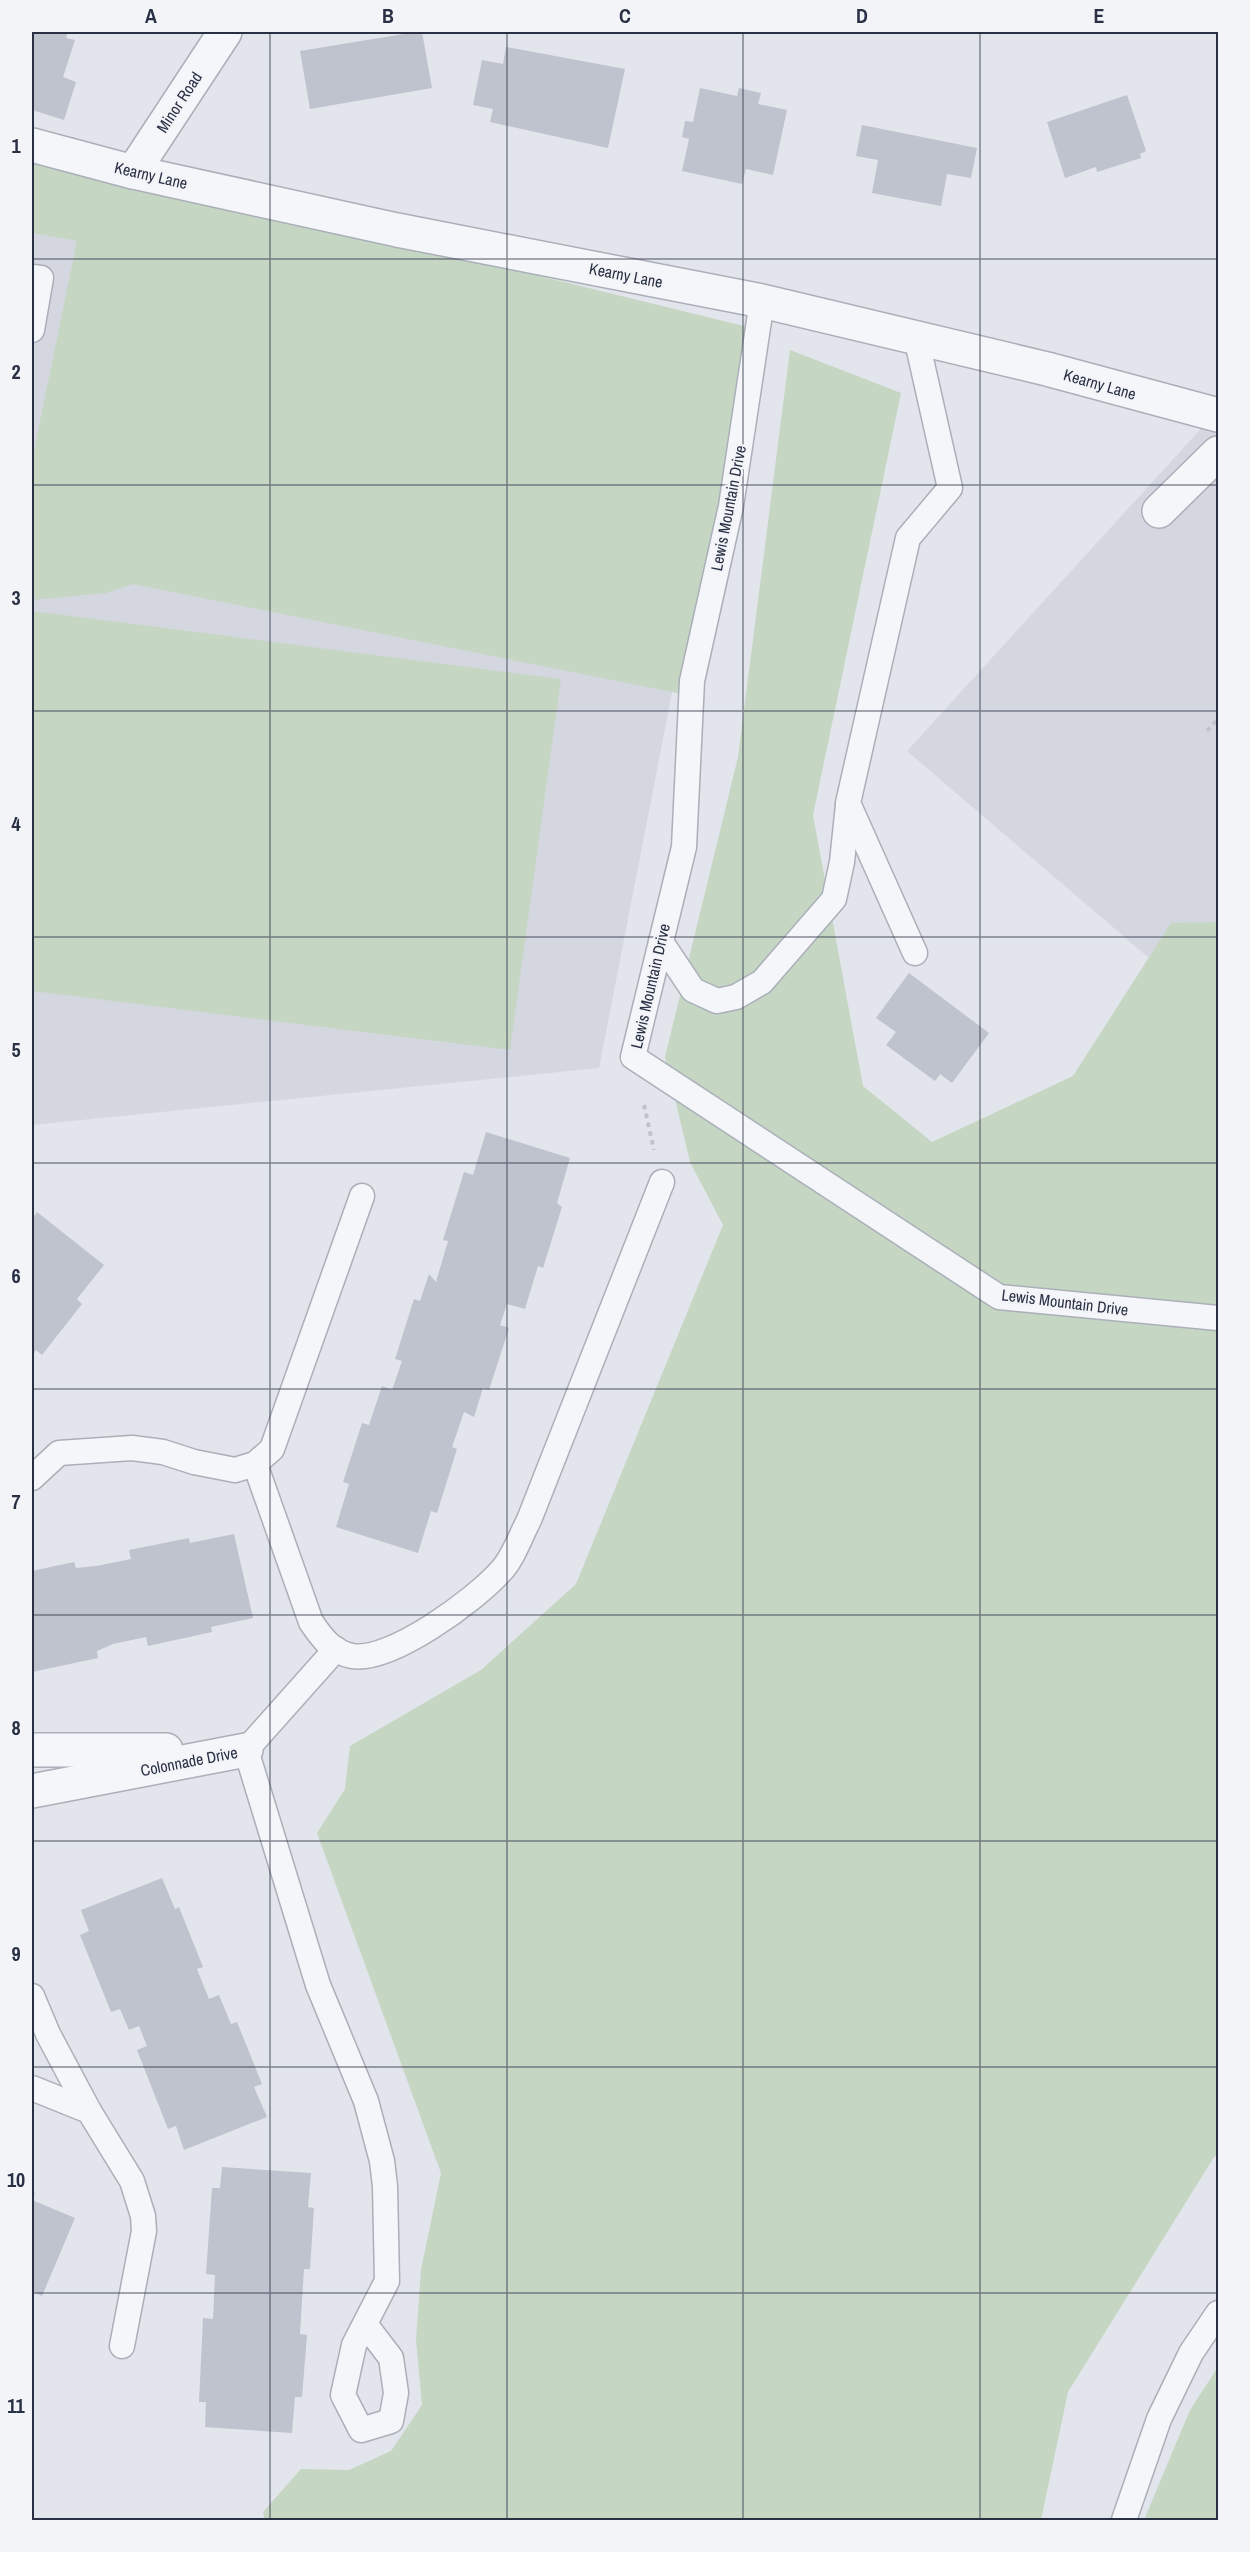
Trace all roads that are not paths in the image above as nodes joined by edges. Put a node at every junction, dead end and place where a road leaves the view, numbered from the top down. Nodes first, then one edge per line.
1 (225, 32) edge
2 (32, 145) edge
3 (133, 172) junction
4 (32, 277) edge
5 (762, 302) junction
6 (32, 330) edge
7 (912, 338) junction
8 (1218, 416) edge
9 (1218, 453) edge
10 (1159, 511) dead end
11 (848, 802) junction
12 (661, 942) junction
13 (915, 953) dead end
14 (662, 1182) road end
15 (362, 1196) dead end
16 (1218, 1318) edge
17 (255, 1464) junction
18 (32, 1478) edge
19 (336, 1649) junction
20 (32, 1750) edge
21 (246, 1750) junction
22 (32, 1791) edge
23 (32, 1996) edge
24 (32, 2088) edge
25 (89, 2111) junction
26 (1218, 2313) edge
27 (365, 2324) dead end
28 (122, 2346) dead end
29 (1124, 2520) edge

1 - 3 street, Minor Road
2 - 3 street, Kearny Lane
3 - 5 street, Kearny Lane
4 - 6 lane
5 - 7 street, Kearny Lane
5 - 12 lane, Lewis Mountain Drive
7 - 8 street, Kearny Lane
7 - 11 lane
9 - 10 street
11 - 12 lane
11 - 13 lane
12 - 16 lane, Lewis Mountain Drive
14 - 19 lane
15 - 17 lane
17 - 18 lane
17 - 19 lane
19 - 21 lane
20 - 21 street, Colonnade Drive
21 - 22 street, Colonnade Drive
21 - 27 lane
23 - 25 lane
24 - 25 lane
25 - 28 lane
26 - 29 lane

